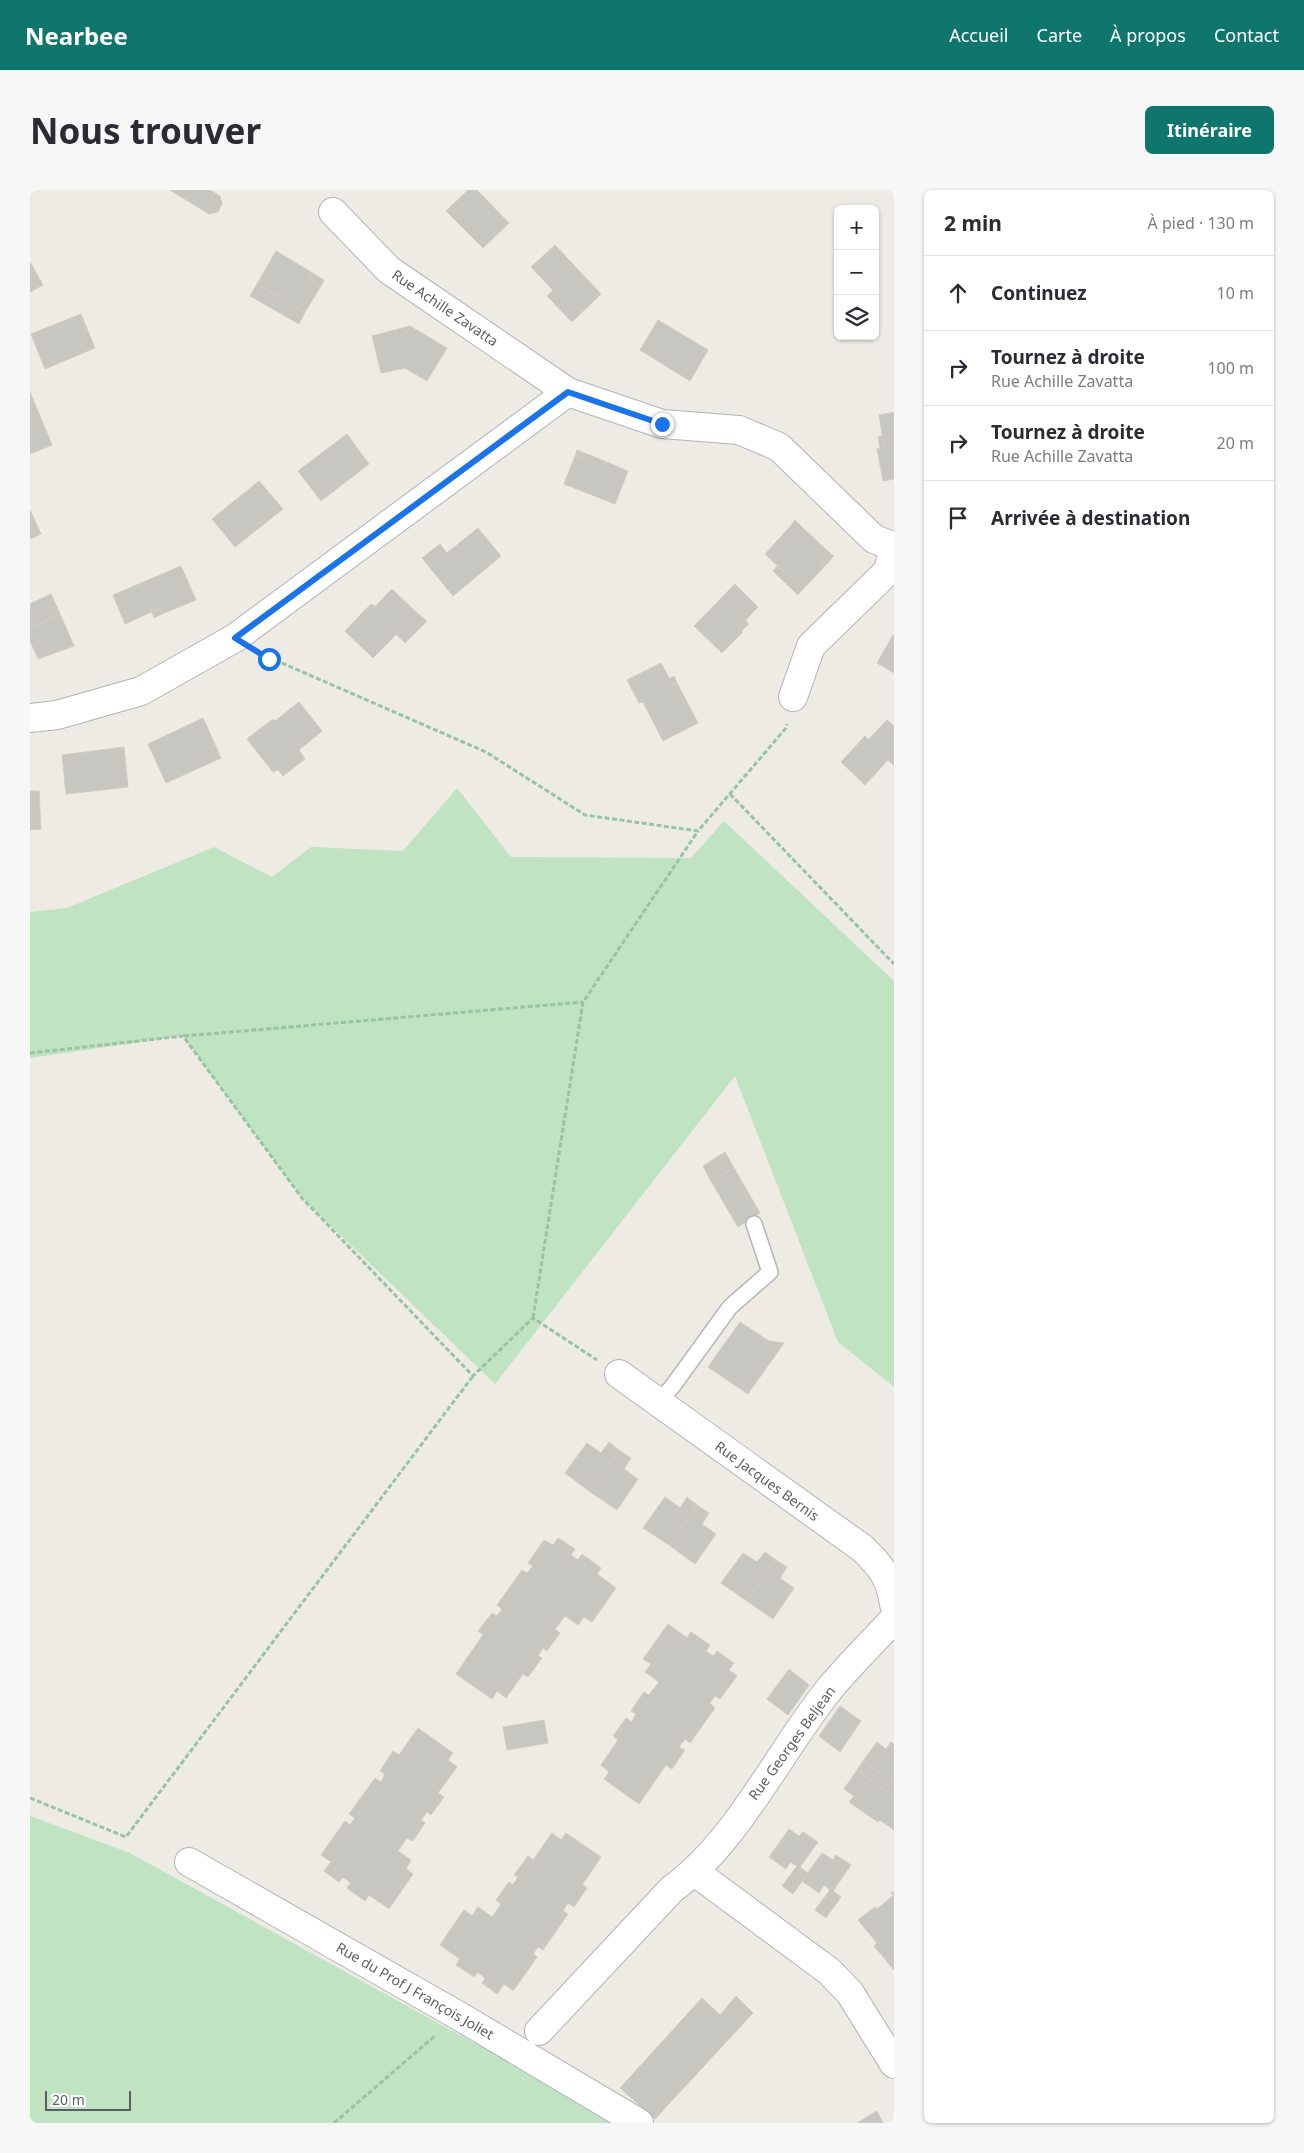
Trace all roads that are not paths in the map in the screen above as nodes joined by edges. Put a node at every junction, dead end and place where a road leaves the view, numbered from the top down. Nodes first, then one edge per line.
1 (332, 212) dead end
2 (568, 392) junction
3 (894, 546) edge
4 (793, 697) road end
5 (30, 718) edge
6 (754, 1224) dead end
7 (618, 1374) road end
8 (657, 1402) junction
9 (894, 1604) edge
10 (894, 1619) edge
11 (188, 1862) dead end
12 (695, 1872) junction
13 (539, 2031) dead end
14 (894, 2064) edge
15 (639, 2123) edge

1 - 2 street, Rue Achille Zavatta
2 - 3 street, Rue Achille Zavatta
2 - 5 street
3 - 4 street, Rue Achille Zavatta
6 - 8 lane
7 - 8 street, Rue Jacques Bernis
8 - 9 street, Rue Jacques Bernis
10 - 12 street, Rue Georges Beljean
11 - 15 street, Rue du Prof J François Joliet
12 - 13 street, Rue Georges Beljean
12 - 14 street

